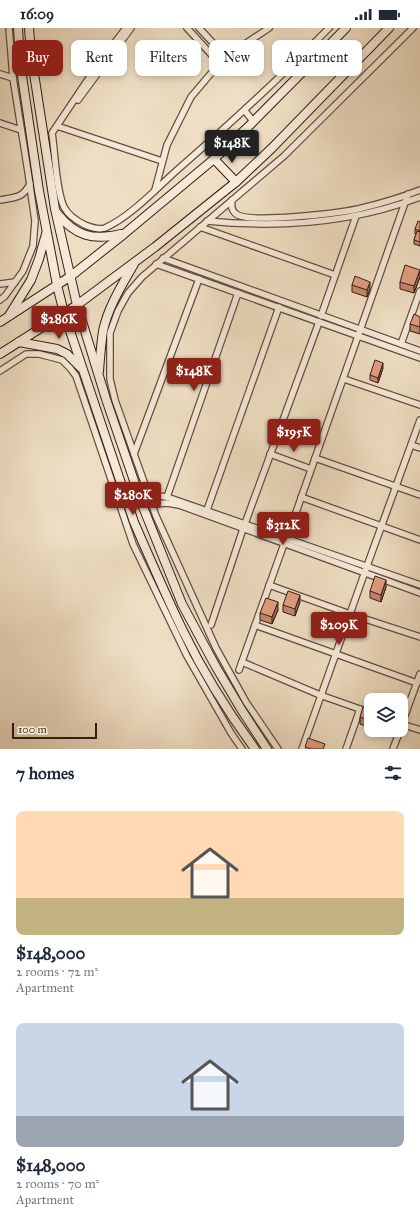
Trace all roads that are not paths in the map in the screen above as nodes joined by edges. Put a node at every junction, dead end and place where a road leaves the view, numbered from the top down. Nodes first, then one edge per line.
1 (9, 28) edge
2 (18, 28) edge
3 (29, 28) edge
4 (126, 28) edge
5 (131, 28) edge
6 (186, 28) edge
7 (199, 28) edge
8 (269, 28) edge
9 (329, 28) edge
10 (346, 28) edge
11 (389, 28) edge
12 (413, 28) edge
13 (210, 40) edge
14 (251, 40) edge
15 (209, 52) edge
16 (0, 74) edge
17 (209, 76) edge
18 (13, 78) junction
19 (245, 111) junction
20 (254, 121) junction
21 (0, 123) edge
22 (60, 127) junction
23 (21, 130) junction
24 (53, 138) junction
25 (214, 159) junction
26 (162, 161) junction
27 (35, 164) junction
28 (236, 182) junction
29 (30, 184) junction
30 (420, 190) edge
31 (154, 191) junction
32 (408, 194) junction
33 (420, 197) edge
34 (0, 200) edge
35 (232, 200) junction
36 (405, 203) junction
37 (55, 209) junction
38 (356, 216) junction
39 (207, 221) junction
40 (200, 227) junction
41 (46, 232) junction
42 (124, 234) junction
43 (163, 258) junction
44 (136, 262) junction
45 (156, 264) junction
46 (335, 275) junction
47 (71, 276) junction
48 (199, 279) junction
49 (15, 282) junction
50 (0, 284) edge
51 (57, 285) junction
52 (420, 292) edge
53 (238, 293) junction
54 (0, 300) edge
55 (77, 305) junction
56 (279, 307) junction
57 (64, 313) junction
58 (9, 316) junction
59 (320, 319) junction
60 (0, 322) edge
61 (361, 330) junction
62 (359, 336) junction
63 (19, 342) junction
64 (401, 344) junction
65 (420, 351) edge
66 (0, 354) edge
67 (420, 358) edge
68 (82, 370) junction
69 (0, 371) edge
70 (99, 376) junction
71 (344, 378) junction
72 (420, 405) edge
73 (420, 420) edge
74 (411, 445) junction
75 (420, 448) edge
76 (134, 454) junction
77 (270, 454) junction
78 (315, 458) junction
79 (312, 469) junction
80 (396, 487) junction
81 (150, 495) junction
82 (420, 495) edge
83 (167, 497) junction
84 (302, 497) junction
85 (153, 504) junction
86 (207, 510) junction
87 (382, 525) junction
88 (244, 526) junction
89 (287, 538) junction
90 (420, 540) edge
91 (284, 544) junction
92 (366, 566) junction
93 (364, 574) junction
94 (269, 585) junction
95 (420, 585) edge
96 (420, 593) edge
97 (350, 614) junction
98 (211, 625) dead end
99 (255, 625) junction
100 (420, 637) edge
101 (335, 654) junction
102 (242, 662) junction
103 (239, 670) dead end
104 (420, 674) edge
105 (417, 683) junction
106 (320, 695) junction
107 (408, 707) edge
108 (360, 709) junction
109 (364, 710) edge
110 (408, 727) edge
111 (420, 730) edge
112 (397, 737) edge
113 (242, 749) edge
114 (255, 749) edge
115 (268, 749) edge
116 (278, 749) edge
117 (302, 749) edge
118 (346, 749) edge
119 (393, 749) edge

1 - 18 street
2 - 27 main road
3 - 37 main road
4 - 24 street
5 - 22 street
6 - 15 street
7 - 13 street
8 - 14 street
9 - 19 street
10 - 20 main road
11 - 28 main road
12 - 35 street
16 - 18 street
17 - 26 street
18 - 23 street
19 - 20 street
19 - 31 street
20 - 25 main road
21 - 23 street
22 - 24 street
22 - 26 street
23 - 29 street
24 - 31 street
25 - 28 main road
25 - 42 main road
26 - 31 street
27 - 29 street
27 - 41 main road
28 - 44 main road
29 - 34 street
29 - 49 street
30 - 32 street
32 - 35 street
32 - 36 street
33 - 36 street
35 - 39 street
36 - 38 street
36 - 61 street
37 - 42 main road
37 - 47 main road
38 - 39 street
38 - 46 street
39 - 40 street
40 - 43 street
40 - 46 street
41 - 51 main road
41 - 58 main road
42 - 47 main road
43 - 45 street
43 - 59 street
44 - 55 main road
44 - 70 main road
45 - 48 street
45 - 76 street
46 - 59 street
47 - 51 main road
47 - 55 main road
48 - 53 street
48 - 76 street
49 - 50 street
49 - 54 street
51 - 57 main road
51 - 58 main road
52 - 64 street
53 - 56 street
53 - 83 street
55 - 57 main road
55 - 70 main road
56 - 59 street
56 - 86 street
57 - 63 main road
57 - 68 main road
58 - 60 main road
59 - 61 street
59 - 62 street
59 - 77 street
61 - 62 street
61 - 64 street
62 - 67 street
62 - 71 street
63 - 66 main road
63 - 68 main road
64 - 65 street
68 - 114 main road
69 - 113 street
70 - 115 main road
71 - 72 street
71 - 78 street
73 - 74 street
74 - 75 street
74 - 80 street
76 - 81 street
77 - 79 street
77 - 88 street
78 - 79 street
78 - 80 street
79 - 84 street
80 - 82 street
80 - 87 street
81 - 83 street
81 - 85 street
83 - 86 street
84 - 87 street
84 - 89 street
85 - 88 street
85 - 116 street
86 - 88 street
87 - 90 street
87 - 92 street
88 - 89 street
88 - 91 street
88 - 98 street
89 - 92 street
91 - 93 street
91 - 94 street
92 - 93 street
92 - 95 street
93 - 96 street
93 - 97 street
94 - 97 street
94 - 99 street
97 - 100 street
97 - 101 street
99 - 101 street
99 - 102 street
101 - 105 street
101 - 106 street
102 - 103 street
102 - 106 street
104 - 105 street
105 - 107 street
106 - 108 street
106 - 117 street
108 - 109 street
108 - 118 street
110 - 111 street
112 - 119 street

